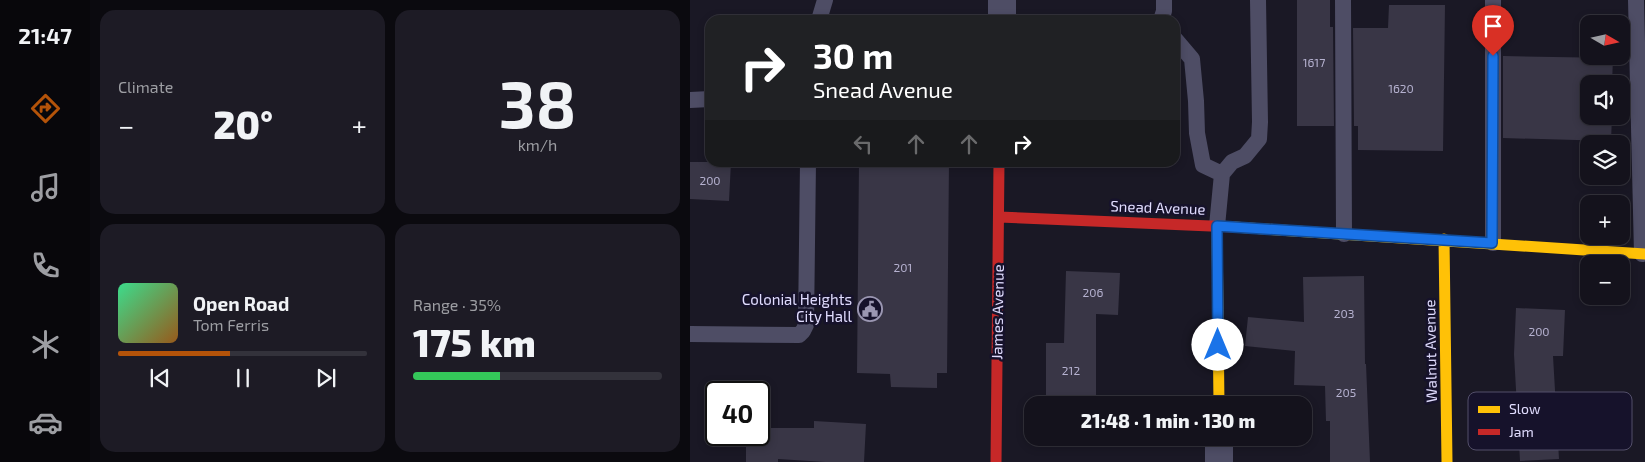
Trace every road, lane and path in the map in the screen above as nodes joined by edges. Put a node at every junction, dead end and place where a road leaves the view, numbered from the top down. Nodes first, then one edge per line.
1 (825, 0) edge
2 (1002, 0) edge
3 (1164, 0) edge
4 (1258, 0) edge
5 (1343, 0) edge
6 (1494, 0) edge
7 (1636, 0) edge
8 (820, 15) edge
9 (1002, 15) edge
10 (1163, 15) edge
11 (1180, 46) edge
12 (705, 99) edge
13 (690, 100) edge
14 (808, 167) edge
15 (1000, 167) edge
16 (1222, 174) junction
17 (999, 217) junction
18 (1217, 226) junction
19 (1344, 234) junction
20 (1444, 240) junction
21 (1492, 243) junction
22 (1643, 254) edge
23 (690, 334) edge
24 (1219, 396) edge
25 (1219, 446) edge
26 (996, 462) edge
27 (1219, 462) edge
28 (1448, 462) edge

1 - 8 lane
2 - 9 street
3 - 10 lane
4 - 16 lane
5 - 19 lane
6 - 21 lane
7 - 22 lane
11 - 16 lane
12 - 13 lane
14 - 23 lane
15 - 17 street, James Avenue
16 - 18 lane
17 - 18 street, Snead Avenue
17 - 26 street, James Avenue
18 - 19 street, Snead Avenue
18 - 24 street
19 - 20 street, Snead Avenue
20 - 21 street, Snead Avenue
20 - 28 street, Walnut Avenue
21 - 22 street, Snead Avenue
25 - 27 street

